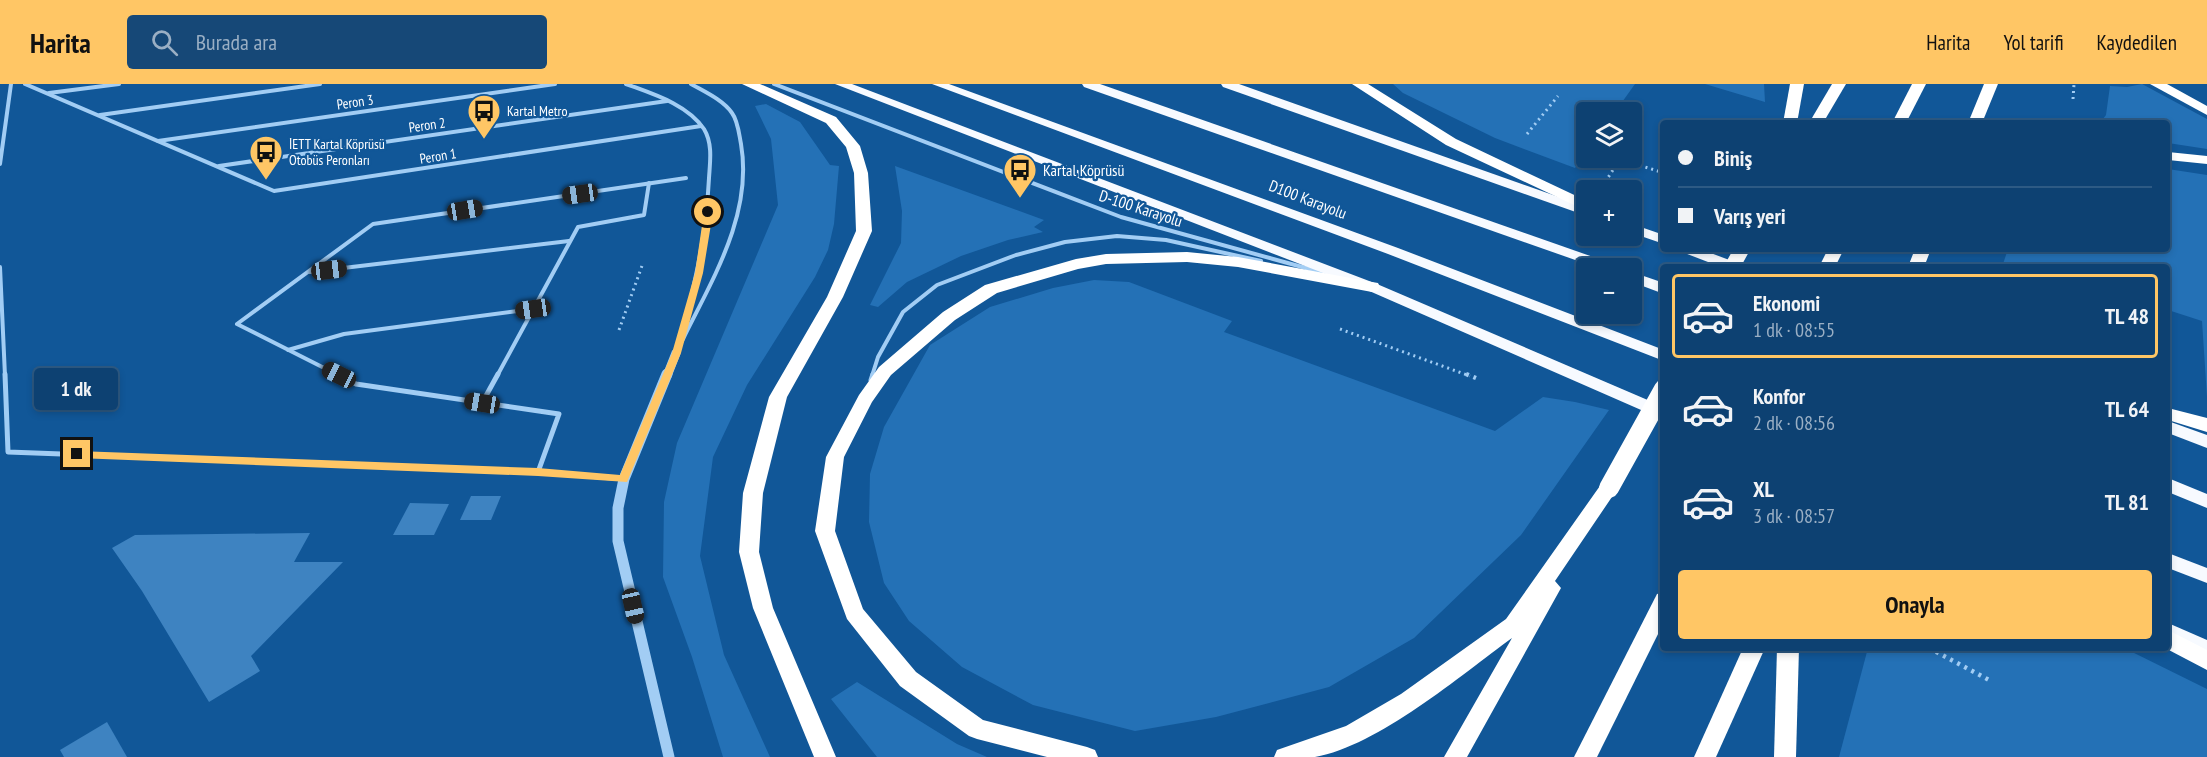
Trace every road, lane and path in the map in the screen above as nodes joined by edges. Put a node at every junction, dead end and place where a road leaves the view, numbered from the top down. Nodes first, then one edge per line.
1 (11, 84) edge
2 (25, 84) edge
3 (119, 84) edge
4 (320, 84) edge
5 (555, 84) edge
6 (626, 84) edge
7 (691, 84) edge
8 (749, 84) edge
9 (774, 84) edge
10 (841, 84) edge
11 (938, 84) edge
12 (1088, 84) edge
13 (1227, 84) edge
14 (1359, 84) edge
15 (1797, 84) edge
16 (1839, 84) edge
17 (1919, 84) edge
18 (1992, 84) edge
19 (2074, 84) edge
20 (2157, 84) edge
21 (47, 93) junction
22 (1558, 96) dead end
23 (2073, 99) dead end
24 (667, 101) junction
25 (2207, 111) edge
26 (97, 115) junction
27 (1791, 120) edge
28 (1818, 120) edge
29 (1901, 120) edge
30 (1977, 120) edge
31 (701, 126) junction
32 (1527, 134) dead end
33 (158, 141) junction
34 (2170, 156) edge
35 (2207, 160) edge
36 (0, 164) edge
37 (217, 167) junction
38 (1660, 172) edge
39 (686, 178) dead end
40 (1607, 180) edge
41 (649, 183) junction
42 (1576, 202) edge
43 (1576, 208) edge
44 (1642, 232) edge
45 (1660, 239) edge
46 (570, 241) junction
47 (1695, 252) edge
48 (1583, 258) edge
49 (644, 263) dead end
50 (1726, 264) edge
51 (0, 267) edge
52 (307, 273) junction
53 (1642, 280) edge
54 (1372, 287) junction
55 (1660, 287) edge
56 (533, 309) junction
57 (1340, 329) dead end
58 (619, 330) dead end
59 (288, 350) junction
60 (676, 353) junction
61 (1660, 354) edge
62 (1476, 378) dead end
63 (1660, 397) edge
64 (865, 399) junction
65 (482, 403) junction
66 (1660, 412) edge
67 (2170, 415) edge
68 (2207, 425) edge
69 (2170, 428) edge
70 (2207, 442) edge
71 (538, 472) junction
72 (624, 479) junction
73 (2170, 486) edge
74 (1608, 488) junction
75 (2207, 501) edge
76 (2170, 561) edge
77 (2207, 576) edge
78 (1660, 608) edge
79 (2170, 632) edge
80 (2170, 640) edge
81 (2207, 649) edge
82 (1753, 651) edge
83 (1788, 651) edge
84 (1935, 651) edge
85 (2207, 661) edge
86 (1989, 680) dead end
87 (669, 757) edge
88 (825, 757) edge
89 (1087, 757) edge
90 (1285, 757) edge
91 (1455, 757) edge
92 (1585, 757) edge
93 (1706, 757) edge
94 (1785, 757) edge

1 - 36 lane
2 - 21 lane
3 - 21 lane
4 - 26 lane
5 - 33 lane, Peron 3
6 - 24 lane
7 - 60 lane
8 - 88 highway
9 - 54 lane, D-100 Karayolu
10 - 54 highway
11 - 61 highway, D100 Karayolu
12 - 48 highway, D100 Karayolu
13 - 43 highway
14 - 42 highway
15 - 27 highway
16 - 28 highway
17 - 29 highway
18 - 30 highway
19 - 23 path
20 - 25 highway
21 - 26 lane
22 - 32 path
24 - 31 lane
24 - 37 lane, Peron 2
26 - 33 lane
31 - 37 lane, Peron 1
31 - 60 lane
33 - 37 lane
34 - 35 highway
38 - 40 path
39 - 41 lane
41 - 46 lane
41 - 52 lane
44 - 45 highway
46 - 52 lane
46 - 56 lane
47 - 50 highway
49 - 58 path
51 - 71 lane
52 - 59 lane
53 - 55 highway
54 - 64 highway
54 - 64 lane
54 - 66 highway
56 - 59 lane
56 - 65 lane
57 - 62 path
59 - 65 lane
60 - 72 street
63 - 74 highway, bridge
64 - 89 highway
65 - 71 lane
67 - 68 highway
69 - 70 highway
71 - 72 lane
72 - 87 street
73 - 75 highway
74 - 90 highway
74 - 91 highway
76 - 77 highway
78 - 92 highway
79 - 81 highway
80 - 85 highway
82 - 93 highway
83 - 94 highway
84 - 86 path

